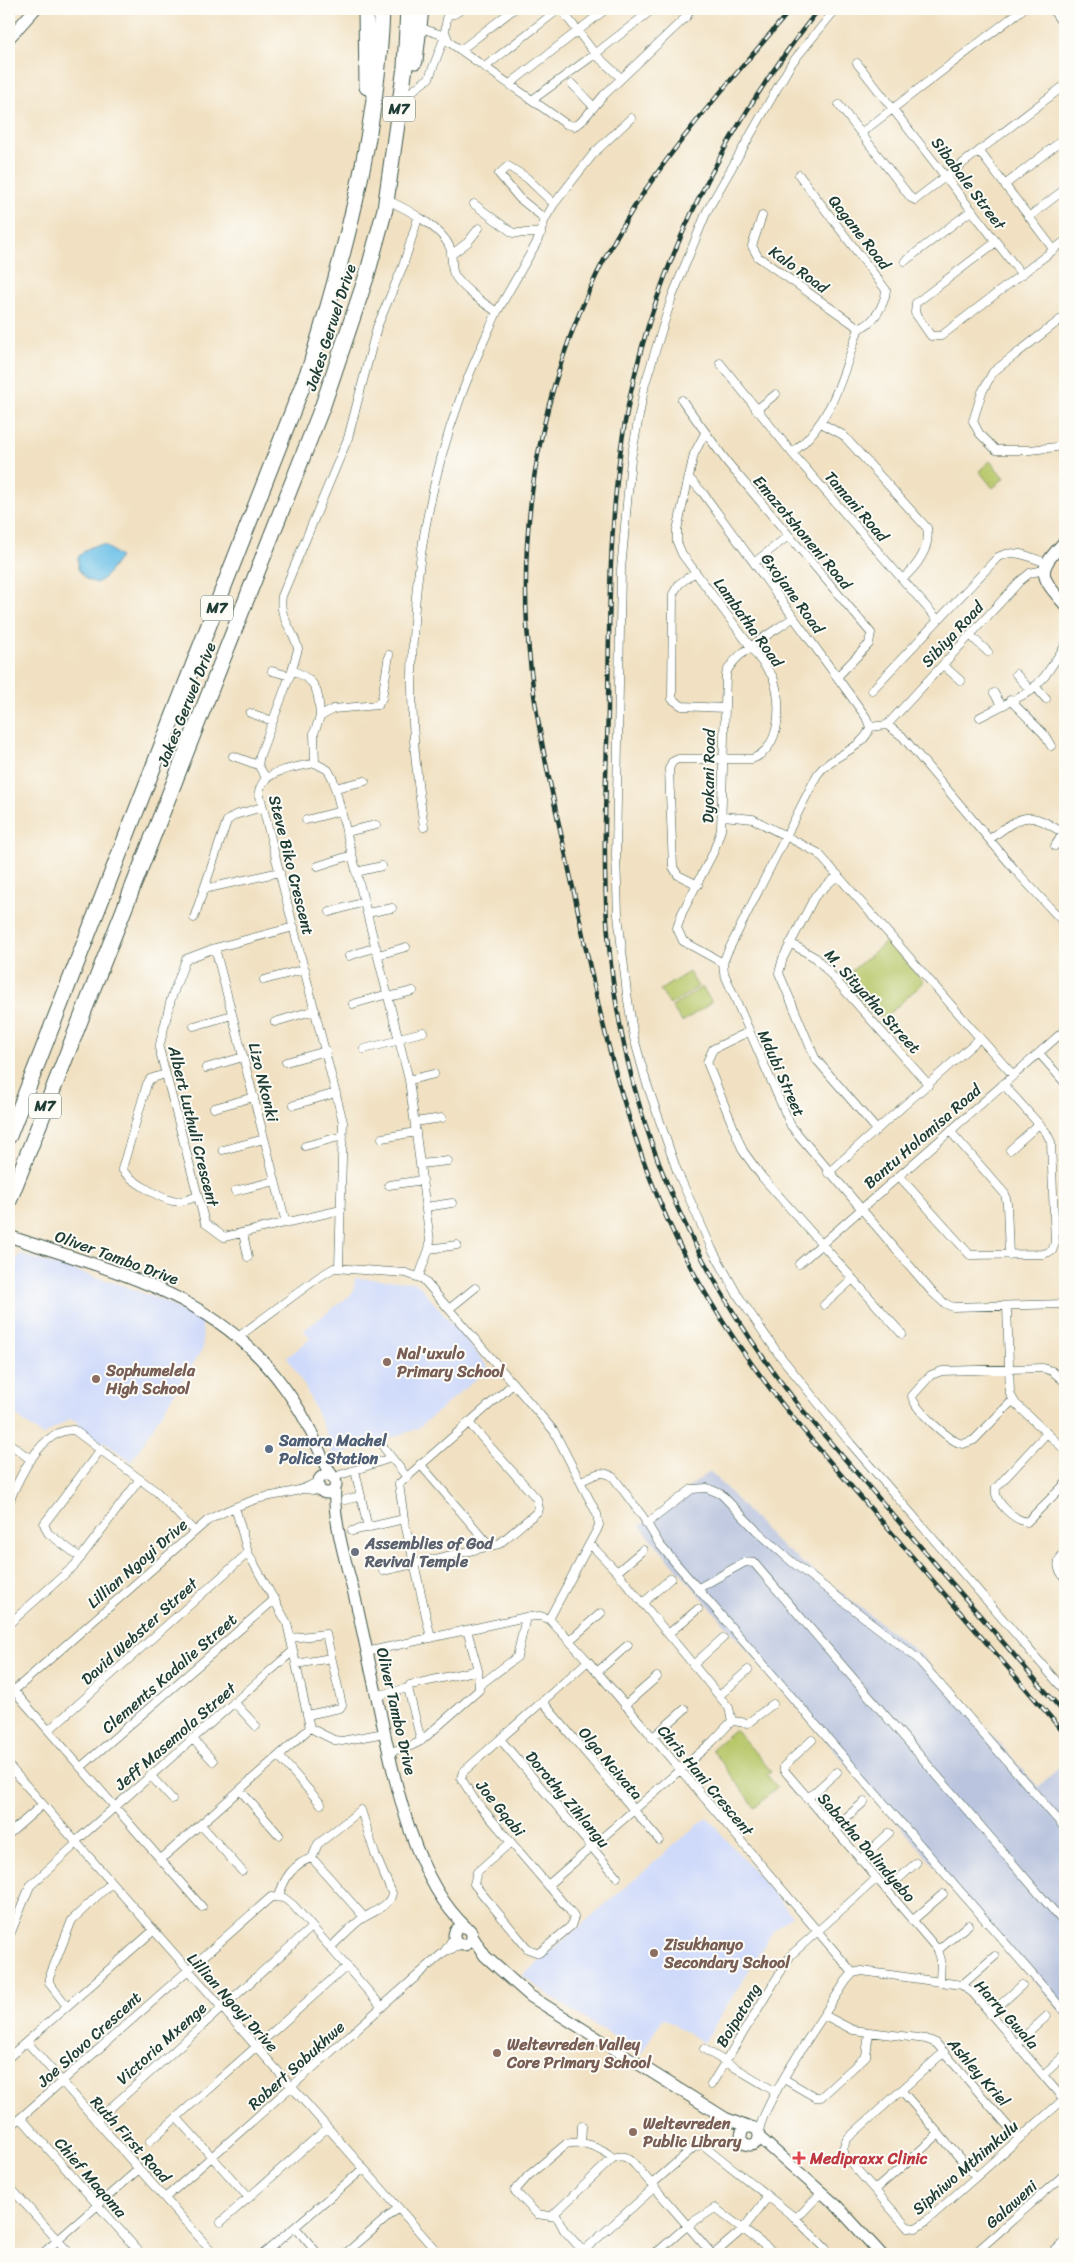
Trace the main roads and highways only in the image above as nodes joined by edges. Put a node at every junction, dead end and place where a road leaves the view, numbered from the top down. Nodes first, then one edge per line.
1 (366, 9) edge
2 (382, 9) edge
3 (408, 9) edge
4 (421, 9) edge
5 (361, 168) junction
6 (386, 204) junction
7 (9, 1136) edge
8 (9, 1200) edge

1 - 5 highway
2 - 5 highway, Jakes Gerwel Drive / M7
3 - 6 highway, Jakes Gerwel Drive / M7
4 - 6 highway
5 - 7 highway, Jakes Gerwel Drive / M7
6 - 8 highway, Jakes Gerwel Drive / M7

